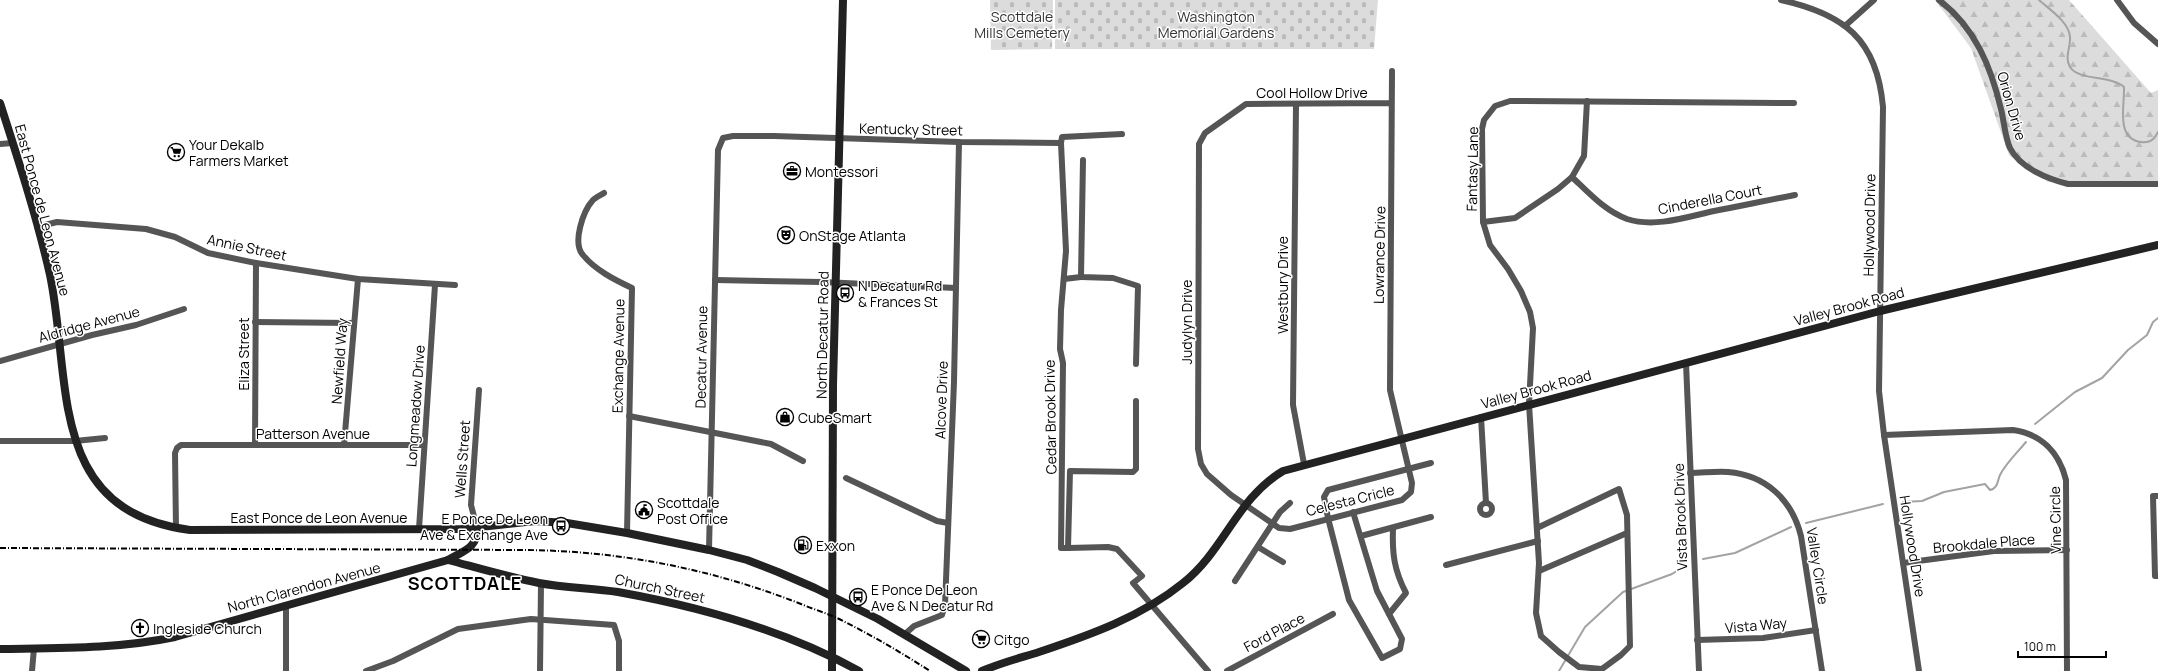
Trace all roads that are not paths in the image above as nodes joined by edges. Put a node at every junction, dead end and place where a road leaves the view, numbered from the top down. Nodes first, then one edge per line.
1 (844, 0) edge
2 (1781, 0) edge
3 (1874, 0) edge
4 (1939, 0) edge
5 (2117, 0) edge
6 (1846, 25) junction
7 (2158, 44) edge
8 (1392, 71) dead end
9 (1587, 101) junction
10 (1391, 103) junction
11 (1794, 103) dead end
12 (0, 104) edge
13 (1296, 104) junction
14 (1216, 126) joint
15 (1122, 134) dead end
16 (840, 138) junction
17 (959, 142) junction
18 (13, 143) junction
19 (1061, 143) junction
20 (0, 144) edge
21 (1083, 160) dead end
22 (718, 165) joint
23 (1572, 177) junction
24 (2158, 184) edge
25 (604, 193) dead end
26 (1794, 195) dead end
27 (1483, 222) junction
28 (37, 227) junction
29 (2158, 245) edge
30 (256, 264) junction
31 (1081, 277) junction
32 (358, 279) junction
33 (1064, 279) junction
34 (715, 280) junction
35 (836, 283) junction
36 (435, 285) junction
37 (455, 285) dead end
38 (956, 288) junction
39 (184, 309) dead end
40 (1880, 311) junction
41 (255, 322) junction
42 (353, 323) junction
43 (61, 345) junction
44 (0, 361) edge
45 (1686, 363) junction
46 (1136, 364) dead end
47 (479, 390) dead end
48 (1136, 401) dead end
49 (1529, 404) junction
50 (629, 416) junction
51 (1481, 417) junction
52 (711, 431) junction
53 (1884, 435) junction
54 (105, 438) dead end
55 (1400, 439) junction
56 (0, 441) edge
57 (75, 441) junction
58 (255, 444) junction
59 (344, 445) junction
60 (424, 445) junction
61 (803, 461) dead end
62 (1431, 463) dead end
63 (1304, 464) junction
64 (1408, 469) junction
65 (1063, 470) junction
66 (1070, 471) junction
67 (1690, 473) junction
68 (846, 478) dead end
69 (2158, 496) edge
70 (1486, 503) dead end
71 (1245, 504) junction
72 (1290, 504) dead end
73 (1354, 512) junction
74 (1431, 517) dead end
75 (1328, 518) junction
76 (948, 522) junction
77 (1273, 524) junction
78 (176, 528) junction
79 (476, 528) junction
80 (1393, 528) junction
81 (1537, 528) junction
82 (419, 529) junction
83 (627, 533) junction
84 (1627, 533) junction
85 (1361, 536) junction
86 (1538, 541) junction
87 (1258, 546) junction
88 (1068, 548) junction
89 (709, 550) junction
90 (2067, 550) junction
91 (448, 560) junction
92 (1283, 562) dead end
93 (1903, 563) junction
94 (1446, 565) dead end
95 (1539, 571) junction
96 (2158, 576) edge
97 (1234, 581) dead end
98 (541, 584) junction
99 (833, 596) junction
100 (286, 605) junction
101 (1151, 605) junction
102 (1333, 614) dead end
103 (1389, 614) junction
104 (540, 619) junction
105 (1816, 630) junction
106 (905, 634) junction
107 (1697, 640) junction
108 (0, 648) edge
109 (34, 648) junction
110 (833, 657) junction
111 (32, 671) edge
112 (286, 671) edge
113 (366, 671) edge
114 (540, 671) edge
115 (619, 671) edge
116 (832, 671) edge
117 (859, 671) edge
118 (966, 671) edge
119 (982, 671) edge
120 (1208, 671) edge
121 (1227, 671) edge
122 (1698, 671) edge
123 (1822, 671) edge
124 (1919, 671) edge
125 (2067, 671) edge

1 - 16 main road, North Decatur Road
2 - 6 street, Hollywood Drive
3 - 6 street
4 - 24 street, Orion Drive
5 - 7 street
6 - 40 street, Hollywood Drive
8 - 10 street, Lowrance Drive
9 - 11 street, Fantasy Lane
9 - 23 street
9 - 27 street, Fantasy Lane
10 - 13 street, Cool Hollow Drive
10 - 55 street, Lowrance Drive
12 - 18 main road, East Ponce de Leon Avenue
13 - 14 street, Cool Hollow Drive
13 - 63 street, Westbury Drive
14 - 71 street, Judylyn Drive
15 - 19 street, Kentucky Street
16 - 17 street, Kentucky Street
16 - 22 street, Kentucky Street
16 - 35 main road, North Decatur Road
17 - 19 street, Kentucky Street
17 - 38 street, Alcove Drive
18 - 20 street
18 - 28 main road, East Ponce de Leon Avenue
19 - 33 street, Cedar Brook Drive
21 - 31 street
22 - 34 street, Decatur Avenue
23 - 26 street, Cinderella Court
23 - 27 street
25 - 50 street, Exchange Avenue
27 - 49 street, Fantasy Lane
28 - 30 street, Annie Street
28 - 43 main road, East Ponce de Leon Avenue
29 - 40 main road, Valley Brook Road
30 - 32 street, Annie Street
30 - 41 street, Eliza Street
31 - 33 street
31 - 46 street
32 - 36 street, Annie Street
32 - 42 street, Newfield Way
33 - 65 street, Cedar Brook Drive
34 - 35 street
34 - 52 street, Decatur Avenue
35 - 38 street
35 - 99 main road, North Decatur Road
36 - 37 street, Annie Street
36 - 60 street, Longmeadow Drive
38 - 76 street, Alcove Drive
39 - 43 street, Aldridge Avenue
40 - 45 main road, Valley Brook Road
40 - 53 street, Hollywood Drive
41 - 42 street
41 - 58 street, Eliza Street
42 - 59 street, Newfield Way
43 - 44 street, Aldridge Avenue
43 - 57 main road, East Ponce de Leon Avenue
45 - 49 main road, Valley Brook Road
45 - 67 street, Vista Brook Drive
47 - 79 street, Wells Street
48 - 66 street, Cedar Brook Drive
49 - 51 main road, Valley Brook Road
49 - 81 street, Fantasy Lane
50 - 52 street
50 - 83 street, Exchange Avenue
51 - 55 main road, Valley Brook Road
51 - 70 street
52 - 61 street
52 - 89 street, Decatur Avenue
53 - 90 street, Vine Circle
53 - 93 street, Hollywood Drive
54 - 57 street
55 - 63 main road, Valley Brook Road
55 - 64 street, Celesta Cricle
56 - 57 street
57 - 78 main road, East Ponce de Leon Avenue
58 - 59 street, Patterson Avenue
58 - 78 street, Patterson Avenue
59 - 60 street, Patterson Avenue
60 - 82 street, Longmeadow Drive
62 - 64 street
63 - 71 main road, Valley Brook Road
64 - 73 street, Celesta Cricle
64 - 75 street
65 - 66 street
65 - 88 street, Cedar Brook Drive
66 - 88 street, Cedar Brook Drive
67 - 105 street, Valley Circle
67 - 107 street, Vista Brook Drive
68 - 76 street
69 - 96 street
71 - 77 street, Celesta Cricle
71 - 101 main road, Valley Brook Road
72 - 77 street
73 - 75 street, Celesta Cricle
73 - 85 street
74 - 80 street
75 - 77 street, Celesta Cricle
75 - 103 street
76 - 106 street, Alcove Drive
77 - 87 street
78 - 82 main road, East Ponce de Leon Avenue
79 - 82 main road, East Ponce de Leon Avenue
79 - 83 main road, East Ponce de Leon Avenue
79 - 91 main road, North Clarendon Avenue
80 - 85 street
80 - 103 street
81 - 84 street
81 - 86 street, Fantasy Lane
83 - 89 main road, East Ponce de Leon Avenue
84 - 95 street
84 - 95 street, Fantasy Lane
85 - 103 street
86 - 94 street
86 - 95 street, Fantasy Lane
87 - 92 street
87 - 97 street
88 - 101 street
89 - 99 main road, East Ponce de Leon Avenue
90 - 93 street, Brookdale Place
90 - 125 street, Vine Circle
91 - 98 main road, Church Street
91 - 100 main road, North Clarendon Avenue
93 - 124 street, Hollywood Drive
98 - 104 street
98 - 110 main road, Church Street
99 - 106 main road, East Ponce de Leon Avenue
99 - 110 main road, North Decatur Road
100 - 109 main road, North Clarendon Avenue
100 - 112 street
101 - 119 main road, Valley Brook Road
101 - 120 street
102 - 121 street, Ford Place
104 - 113 street
104 - 114 street
104 - 115 street
105 - 107 street, Vista Way
105 - 123 street, Valley Circle
106 - 118 main road, East Ponce de Leon Avenue
107 - 122 street, Vista Brook Drive
108 - 109 main road, North Clarendon Avenue
109 - 111 street
110 - 116 main road, North Decatur Road
110 - 117 main road, Church Street

